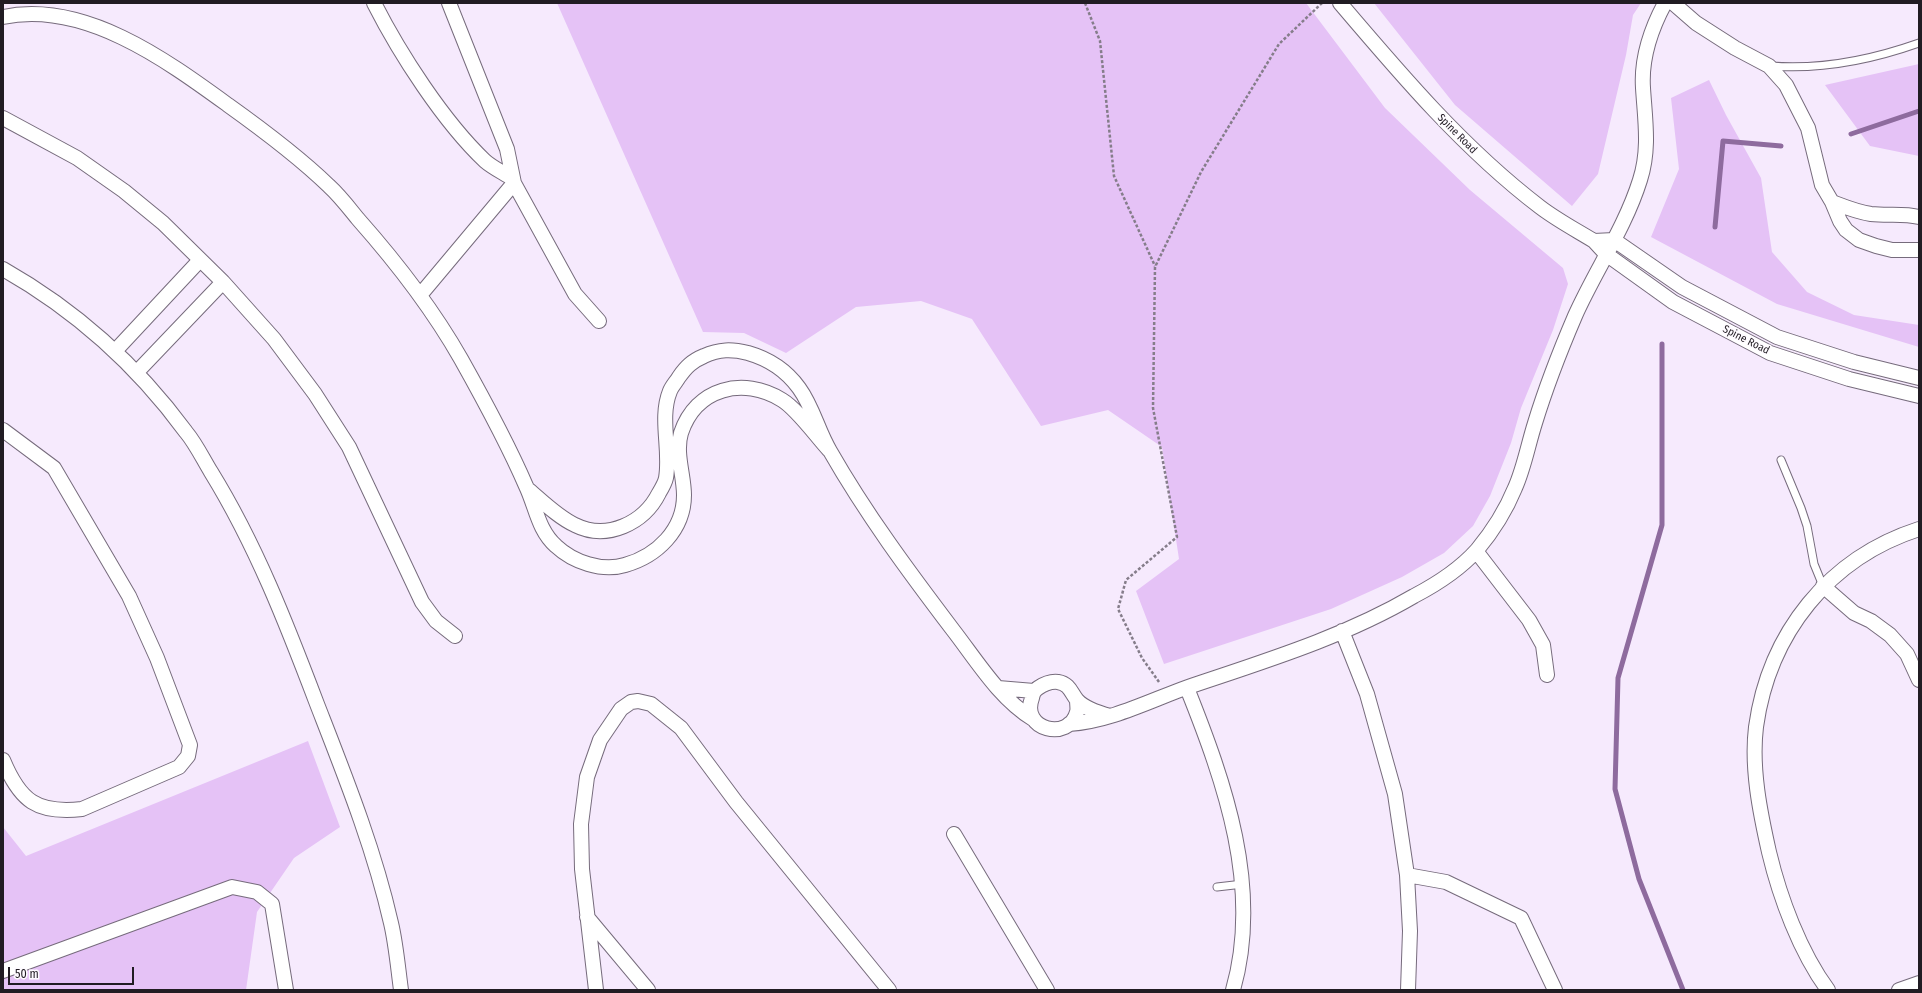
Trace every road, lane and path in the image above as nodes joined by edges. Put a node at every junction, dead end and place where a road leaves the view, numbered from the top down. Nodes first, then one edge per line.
1 (374, 3) edge
2 (448, 3) edge
3 (1085, 3) edge
4 (1322, 3) edge
5 (1340, 3) edge
6 (1665, 3) edge
7 (1673, 3) edge
8 (3, 17) edge
9 (1919, 43) edge
10 (1769, 66) junction
11 (3, 118) edge
12 (514, 181) junction
13 (1832, 202) junction
14 (1919, 217) edge
15 (1614, 240) junction
16 (1594, 241) junction
17 (1919, 250) edge
18 (1606, 254) junction
19 (200, 260) junction
20 (1155, 267) junction
21 (3, 269) edge
22 (223, 282) junction
23 (421, 294) junction
24 (599, 321) dead end
25 (116, 350) junction
26 (137, 372) junction
27 (1919, 378) edge
28 (1919, 396) edge
29 (3, 430) edge
30 (829, 450) junction
31 (1781, 460) dead end
32 (528, 490) junction
33 (1919, 529) edge
34 (1476, 551) junction
35 (1823, 586) junction
36 (1342, 631) junction
37 (454, 636) dead end
38 (1547, 675) dead end
39 (1919, 680) edge
40 (998, 688) junction
41 (1186, 688) junction
42 (1034, 691) junction
43 (1168, 694) junction
44 (1077, 700) junction
45 (1110, 716) junction
46 (1033, 719) junction
47 (1069, 724) junction
48 (3, 760) edge
49 (954, 834) dead end
50 (1408, 875) junction
51 (1243, 884) junction
52 (1218, 887) dead end
53 (588, 917) junction
54 (3, 971) edge
55 (1919, 983) edge
56 (286, 990) edge
57 (401, 990) edge
58 (596, 990) edge
59 (648, 990) edge
60 (889, 990) edge
61 (1047, 990) edge
62 (1233, 990) edge
63 (1408, 990) edge
64 (1555, 990) edge
65 (1828, 990) edge
66 (1899, 990) edge

1 - 12 street
2 - 12 street
3 - 20 path
4 - 20 path
5 - 16 street, Spine Road
6 - 15 street
7 - 10 street
8 - 23 street
9 - 10 lane
10 - 13 street
11 - 19 street
12 - 23 street
12 - 24 street
13 - 14 street
13 - 17 street
15 - 16 street
15 - 18 street
15 - 27 street, Spine Road
16 - 18 street, Spine Road
18 - 28 street, Spine Road
18 - 34 street
19 - 22 street
19 - 25 street
20 - 43 path
21 - 25 street
22 - 26 street
22 - 37 street
23 - 32 street
25 - 26 street
26 - 57 street
29 - 48 street
30 - 32 street
30 - 32 street
30 - 40 street
31 - 35 lane
33 - 35 street
34 - 36 street
34 - 38 street
35 - 39 street
35 - 65 street
36 - 41 street
36 - 50 street
40 - 42 street
40 - 46 street
41 - 43 street
41 - 51 street
42 - 44 street
42 - 46 street
43 - 45 street
44 - 45 street
44 - 47 street
45 - 47 street
46 - 47 street
49 - 61 street
50 - 63 street
50 - 64 street
51 - 52 lane
51 - 62 street
53 - 58 street
53 - 59 street
53 - 60 street
54 - 56 street
55 - 66 street

